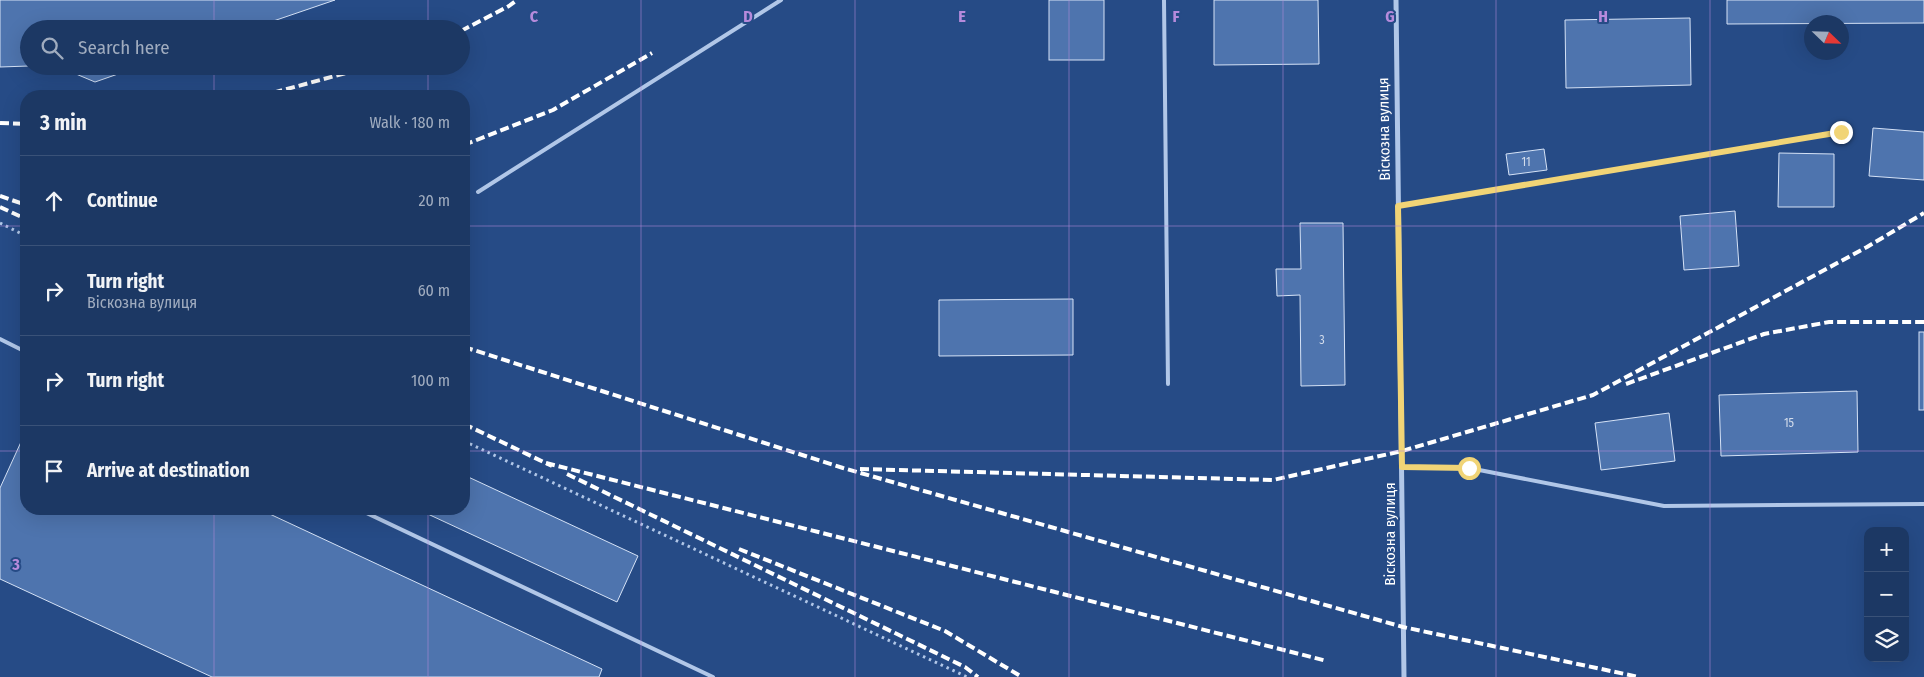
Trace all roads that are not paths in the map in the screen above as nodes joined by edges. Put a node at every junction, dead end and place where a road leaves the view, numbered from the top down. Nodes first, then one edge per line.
1 (781, 0) edge
2 (1164, 0) edge
3 (1396, 0) edge
4 (1841, 132) dead end
5 (478, 192) dead end
6 (1398, 206) junction
7 (0, 339) edge
8 (20, 349) edge
9 (1168, 384) dead end
10 (1402, 467) junction
11 (1924, 504) edge
12 (371, 515) edge
13 (713, 677) edge
14 (1404, 677) edge

1 - 5 lane
2 - 9 lane
3 - 6 street, Віскозна вулиця
4 - 6 lane
6 - 10 street, Віскозна вулиця
7 - 8 lane
10 - 11 lane
10 - 14 street, Віскозна вулиця
12 - 13 lane

